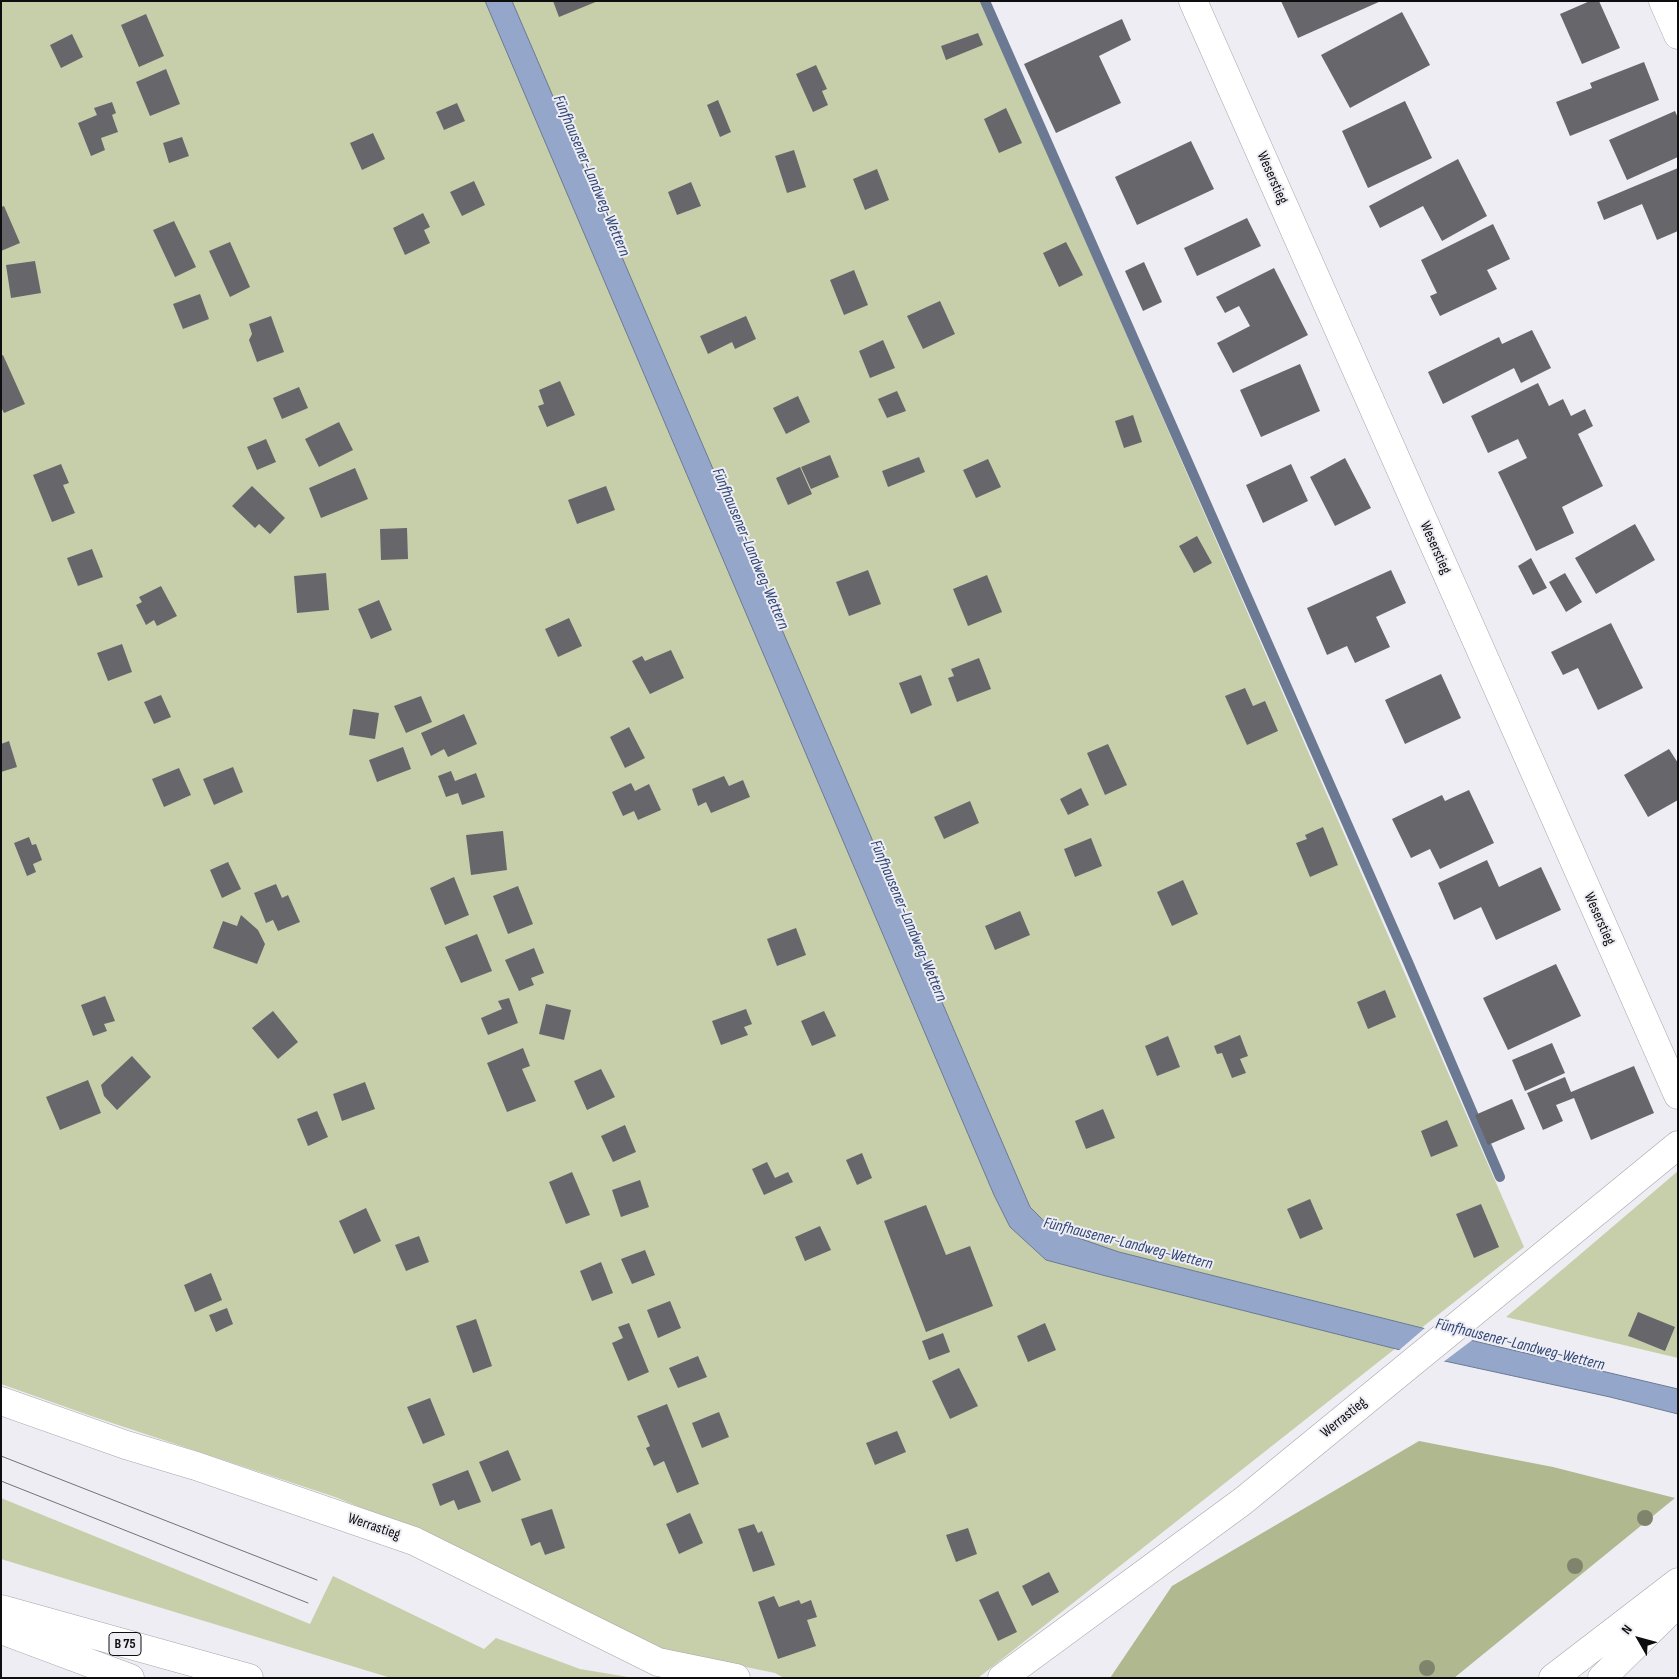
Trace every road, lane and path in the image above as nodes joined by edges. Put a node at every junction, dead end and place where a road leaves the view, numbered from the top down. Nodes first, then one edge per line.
1 (1193, 1) edge
2 (1662, 1) edge
3 (1678, 35) edge
4 (1678, 1095) edge
5 (1678, 1145) edge
6 (1, 1402) edge
7 (1678, 1582) edge
8 (1678, 1603) edge
9 (1, 1609) edge
10 (1, 1630) edge
11 (130, 1678) edge
12 (248, 1678) edge
13 (736, 1678) edge
14 (1002, 1678) edge
15 (1553, 1678) edge
16 (1602, 1678) edge

1 - 4 main road, Weserstieg
2 - 3 main road
5 - 14 main road, Werrastieg
6 - 13 main road, Werrastieg
7 - 15 main road
8 - 16 main road
9 - 12 main road, B 75
10 - 11 main road, B 75

